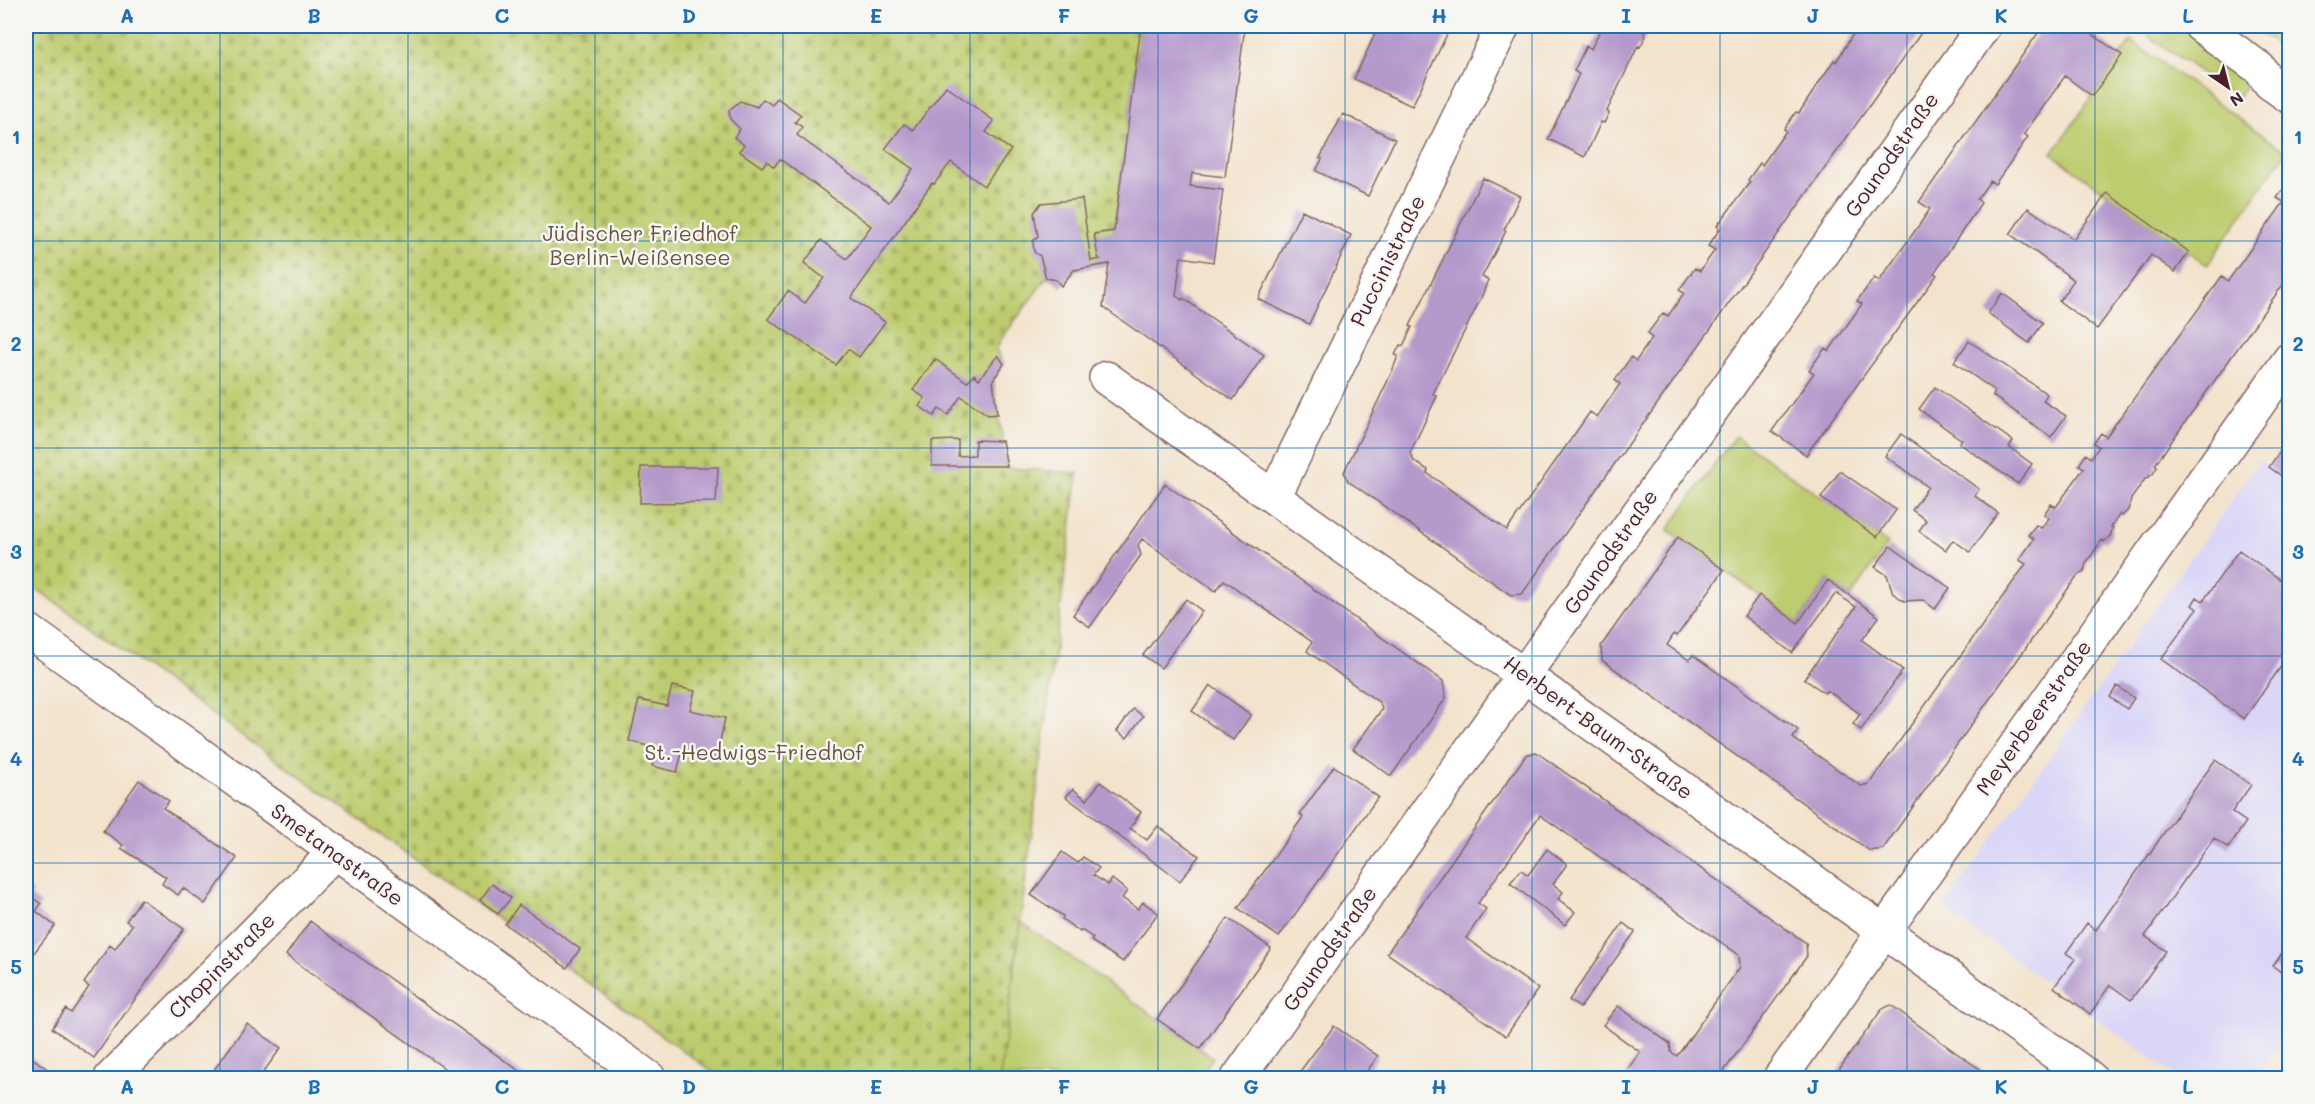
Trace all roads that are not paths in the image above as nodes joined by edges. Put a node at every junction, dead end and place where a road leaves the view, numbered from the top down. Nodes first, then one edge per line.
1 (1503, 26) edge
2 (1983, 26) edge
3 (2201, 26) edge
4 (2288, 95) edge
5 (2289, 358) edge
6 (1106, 378) dead end
7 (1274, 497) junction
8 (26, 629) edge
9 (1525, 674) junction
10 (334, 853) junction
11 (1884, 931) junction
12 (637, 1075) edge
13 (111, 1078) edge
14 (1238, 1078) edge
15 (1780, 1078) edge
16 (2090, 1078) edge

1 - 7 street, Puccinistraße
2 - 9 street, Gounodstraße
3 - 4 street
5 - 11 street, Meyerbeerstraße
6 - 7 street, Herbert-Baum-Straße
7 - 9 street, Herbert-Baum-Straße
8 - 10 street, Smetanastraße
9 - 11 street, Herbert-Baum-Straße
9 - 14 street, Gounodstraße
10 - 12 street, Smetanastraße
10 - 13 street, Chopinstraße
11 - 15 street, Meyerbeerstraße
11 - 16 street, Herbert-Baum-Straße

